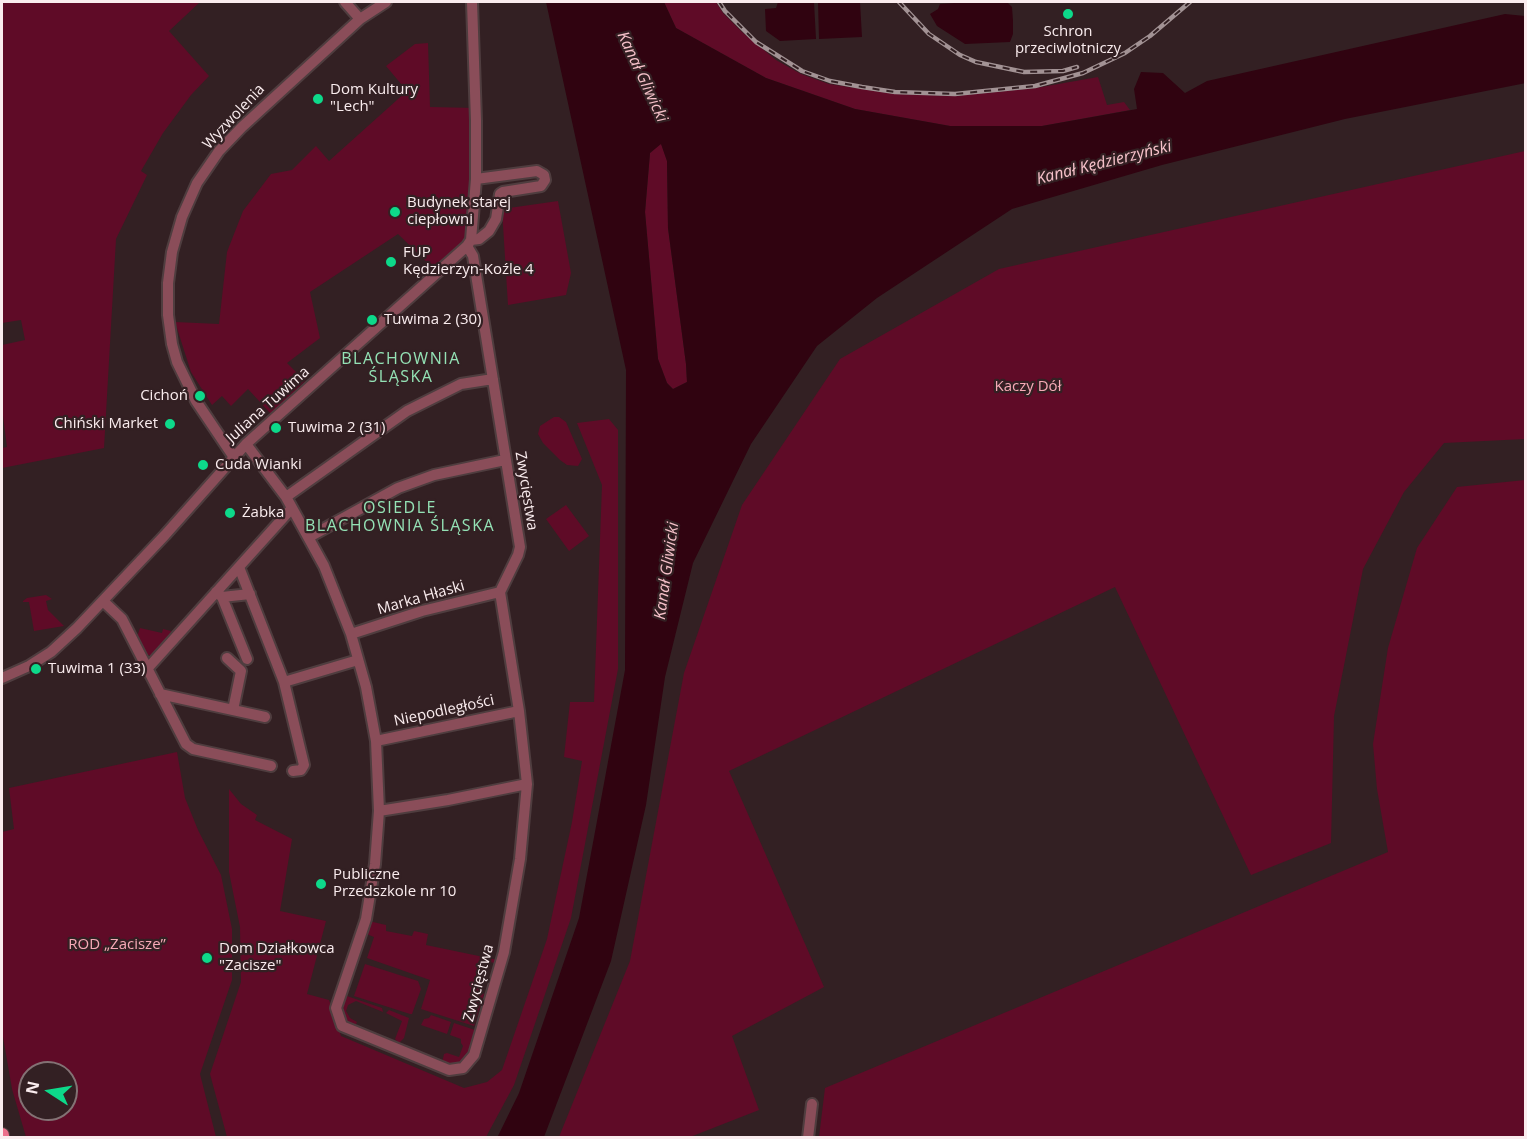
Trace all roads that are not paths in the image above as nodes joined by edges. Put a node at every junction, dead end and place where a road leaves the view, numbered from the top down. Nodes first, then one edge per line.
1 (345, 2) edge
2 (386, 2) edge
3 (472, 2) edge
4 (360, 19) junction
5 (476, 179) junction
6 (469, 243) junction
7 (493, 379) junction
8 (246, 444) junction
9 (233, 456) junction
10 (505, 460) junction
11 (285, 496) junction
12 (292, 508) junction
13 (309, 537) junction
14 (239, 567) junction
15 (500, 592) junction
16 (250, 594) junction
17 (219, 595) junction
18 (103, 602) junction
19 (351, 634) junction
20 (227, 658) dead end
21 (247, 659) dead end
22 (358, 660) junction
23 (147, 669) junction
24 (2, 678) edge
25 (284, 682) junction
26 (160, 694) junction
27 (233, 710) junction
28 (519, 711) junction
29 (265, 717) dead end
30 (376, 741) junction
31 (271, 766) dead end
32 (293, 771) dead end
33 (527, 784) junction
34 (380, 811) junction
35 (812, 1104) dead end
36 (808, 1137) edge

1 - 4 street
2 - 4 street, Wyzwolenia
3 - 5 street, Zwycięstwa
4 - 9 street, Wyzwolenia
5 - 6 street, Zwycięstwa
5 - 6 street, Juliana Tuwima
6 - 7 street, Zwycięstwa
6 - 8 street, Juliana Tuwima
7 - 10 street, Zwycięstwa
7 - 11 street
8 - 9 street, Juliana Tuwima
8 - 11 street
9 - 18 street, Juliana Tuwima
10 - 13 street
10 - 15 street, Zwycięstwa
11 - 12 street
12 - 13 street
12 - 14 street
13 - 19 street
14 - 16 street
14 - 17 street
15 - 19 street, Marka Hłaski
15 - 28 street, Zwycięstwa
16 - 17 street
16 - 25 street
17 - 21 street
17 - 23 street
18 - 23 street
18 - 24 street, Juliana Tuwima
19 - 22 street
20 - 27 street
22 - 25 street
22 - 30 street
23 - 26 street
25 - 32 street
26 - 27 street
26 - 31 street
27 - 29 street
28 - 30 street, Niepodległości
28 - 33 street, Zwycięstwa
30 - 34 street
33 - 34 street
33 - 34 street, Zwycięstwa
35 - 36 street

